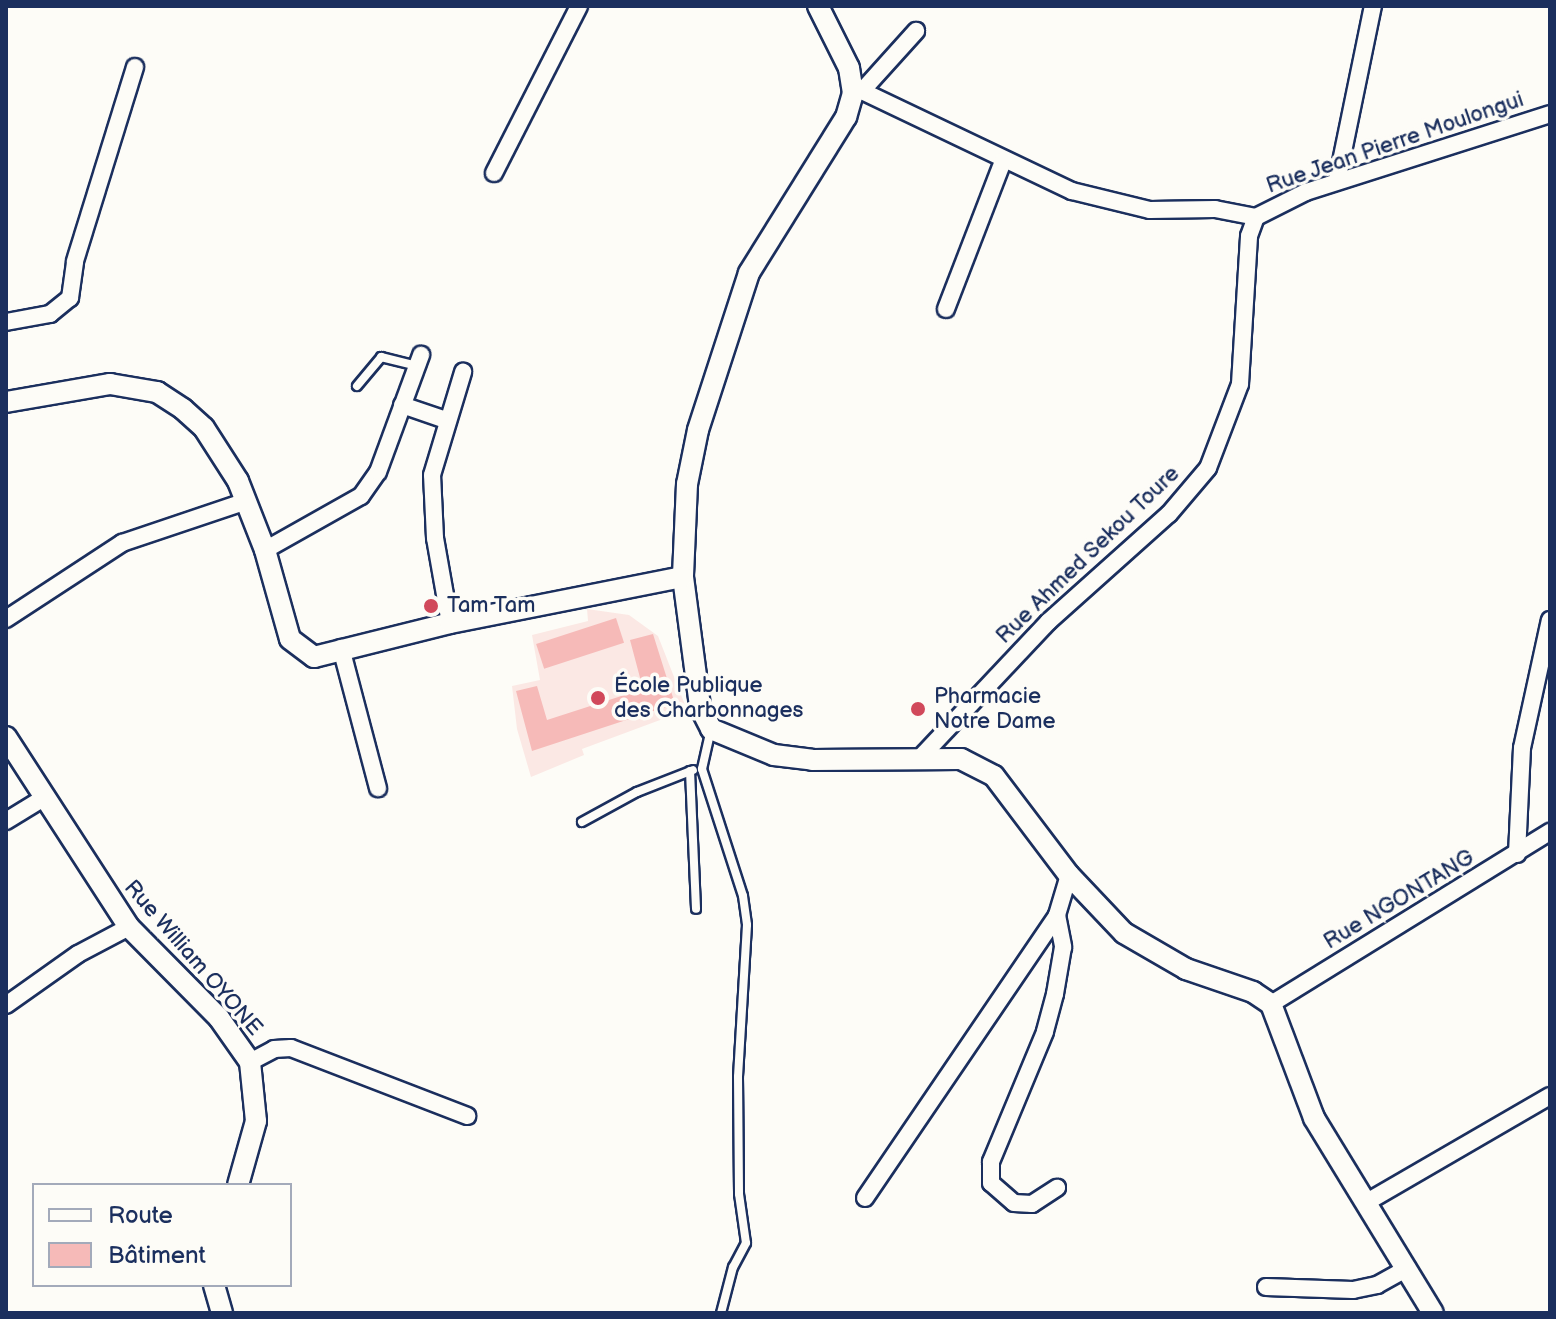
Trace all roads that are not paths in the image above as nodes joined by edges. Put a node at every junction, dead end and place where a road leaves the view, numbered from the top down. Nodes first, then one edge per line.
1 (579, 6) edge
2 (818, 6) edge
3 (1373, 6) edge
4 (916, 31) dead end
5 (135, 67) dead end
6 (858, 92) junction
7 (1550, 114) edge
8 (1003, 161) junction
9 (494, 173) dead end
10 (1337, 181) junction
11 (1256, 217) junction
12 (946, 309) dead end
13 (6, 322) edge
14 (419, 361) joint
15 (463, 372) dead end
16 (357, 386) dead end
17 (6, 402) edge
18 (402, 405) junction
19 (446, 420) junction
20 (247, 501) junction
21 (265, 550) junction
22 (683, 577) junction
23 (6, 619) edge
24 (1550, 620) edge
25 (450, 623) junction
26 (341, 648) junction
27 (711, 729) junction
28 (6, 737) edge
29 (920, 758) junction
30 (702, 769) junction
31 (690, 771) junction
32 (378, 788) dead end
33 (42, 799) junction
34 (6, 821) edge
35 (582, 822) dead end
36 (1550, 832) edge
37 (1517, 854) junction
38 (1069, 875) junction
39 (696, 909) dead end
40 (1057, 915) junction
41 (129, 927) junction
42 (1271, 1004) junction
43 (6, 1005) edge
44 (250, 1062) junction
45 (1550, 1096) edge
46 (467, 1116) dead end
47 (239, 1183) edge
48 (1057, 1188) dead end
49 (865, 1198) dead end
50 (1367, 1202) junction
51 (1408, 1268) junction
52 (215, 1287) edge
53 (1266, 1287) dead end
54 (222, 1313) edge
55 (721, 1313) edge
56 (1433, 1313) edge

1 - 9 street
2 - 6 street
3 - 10 street
4 - 6 street
5 - 13 street
6 - 8 street
6 - 22 street
7 - 10 street, Rue Jean Pierre Moulongui
8 - 11 street
8 - 12 street
10 - 11 street, Rue Jean Pierre Moulongui
11 - 29 street, Rue Ahmed Sekou Toure
14 - 16 lane
14 - 18 street
15 - 19 street
17 - 20 street
18 - 19 street
18 - 21 street
19 - 25 street
20 - 21 street
20 - 23 street
21 - 26 street
22 - 25 street
22 - 27 street
24 - 37 street
25 - 26 street
26 - 32 street
27 - 29 street
27 - 30 lane
28 - 33 street, Rue William OYONE
29 - 38 street
30 - 31 lane
30 - 55 lane
31 - 35 lane
31 - 39 lane
33 - 34 street
33 - 41 street, Rue William OYONE
36 - 37 street, Rue NGONTANG
37 - 42 street, Rue NGONTANG
38 - 40 street
38 - 42 street
40 - 48 street
40 - 49 street
41 - 43 street
41 - 44 street, Rue William OYONE
42 - 50 street
44 - 46 street
44 - 47 street, Rue William OYONE
45 - 50 street
50 - 51 street
51 - 53 street
51 - 56 street
52 - 54 street

